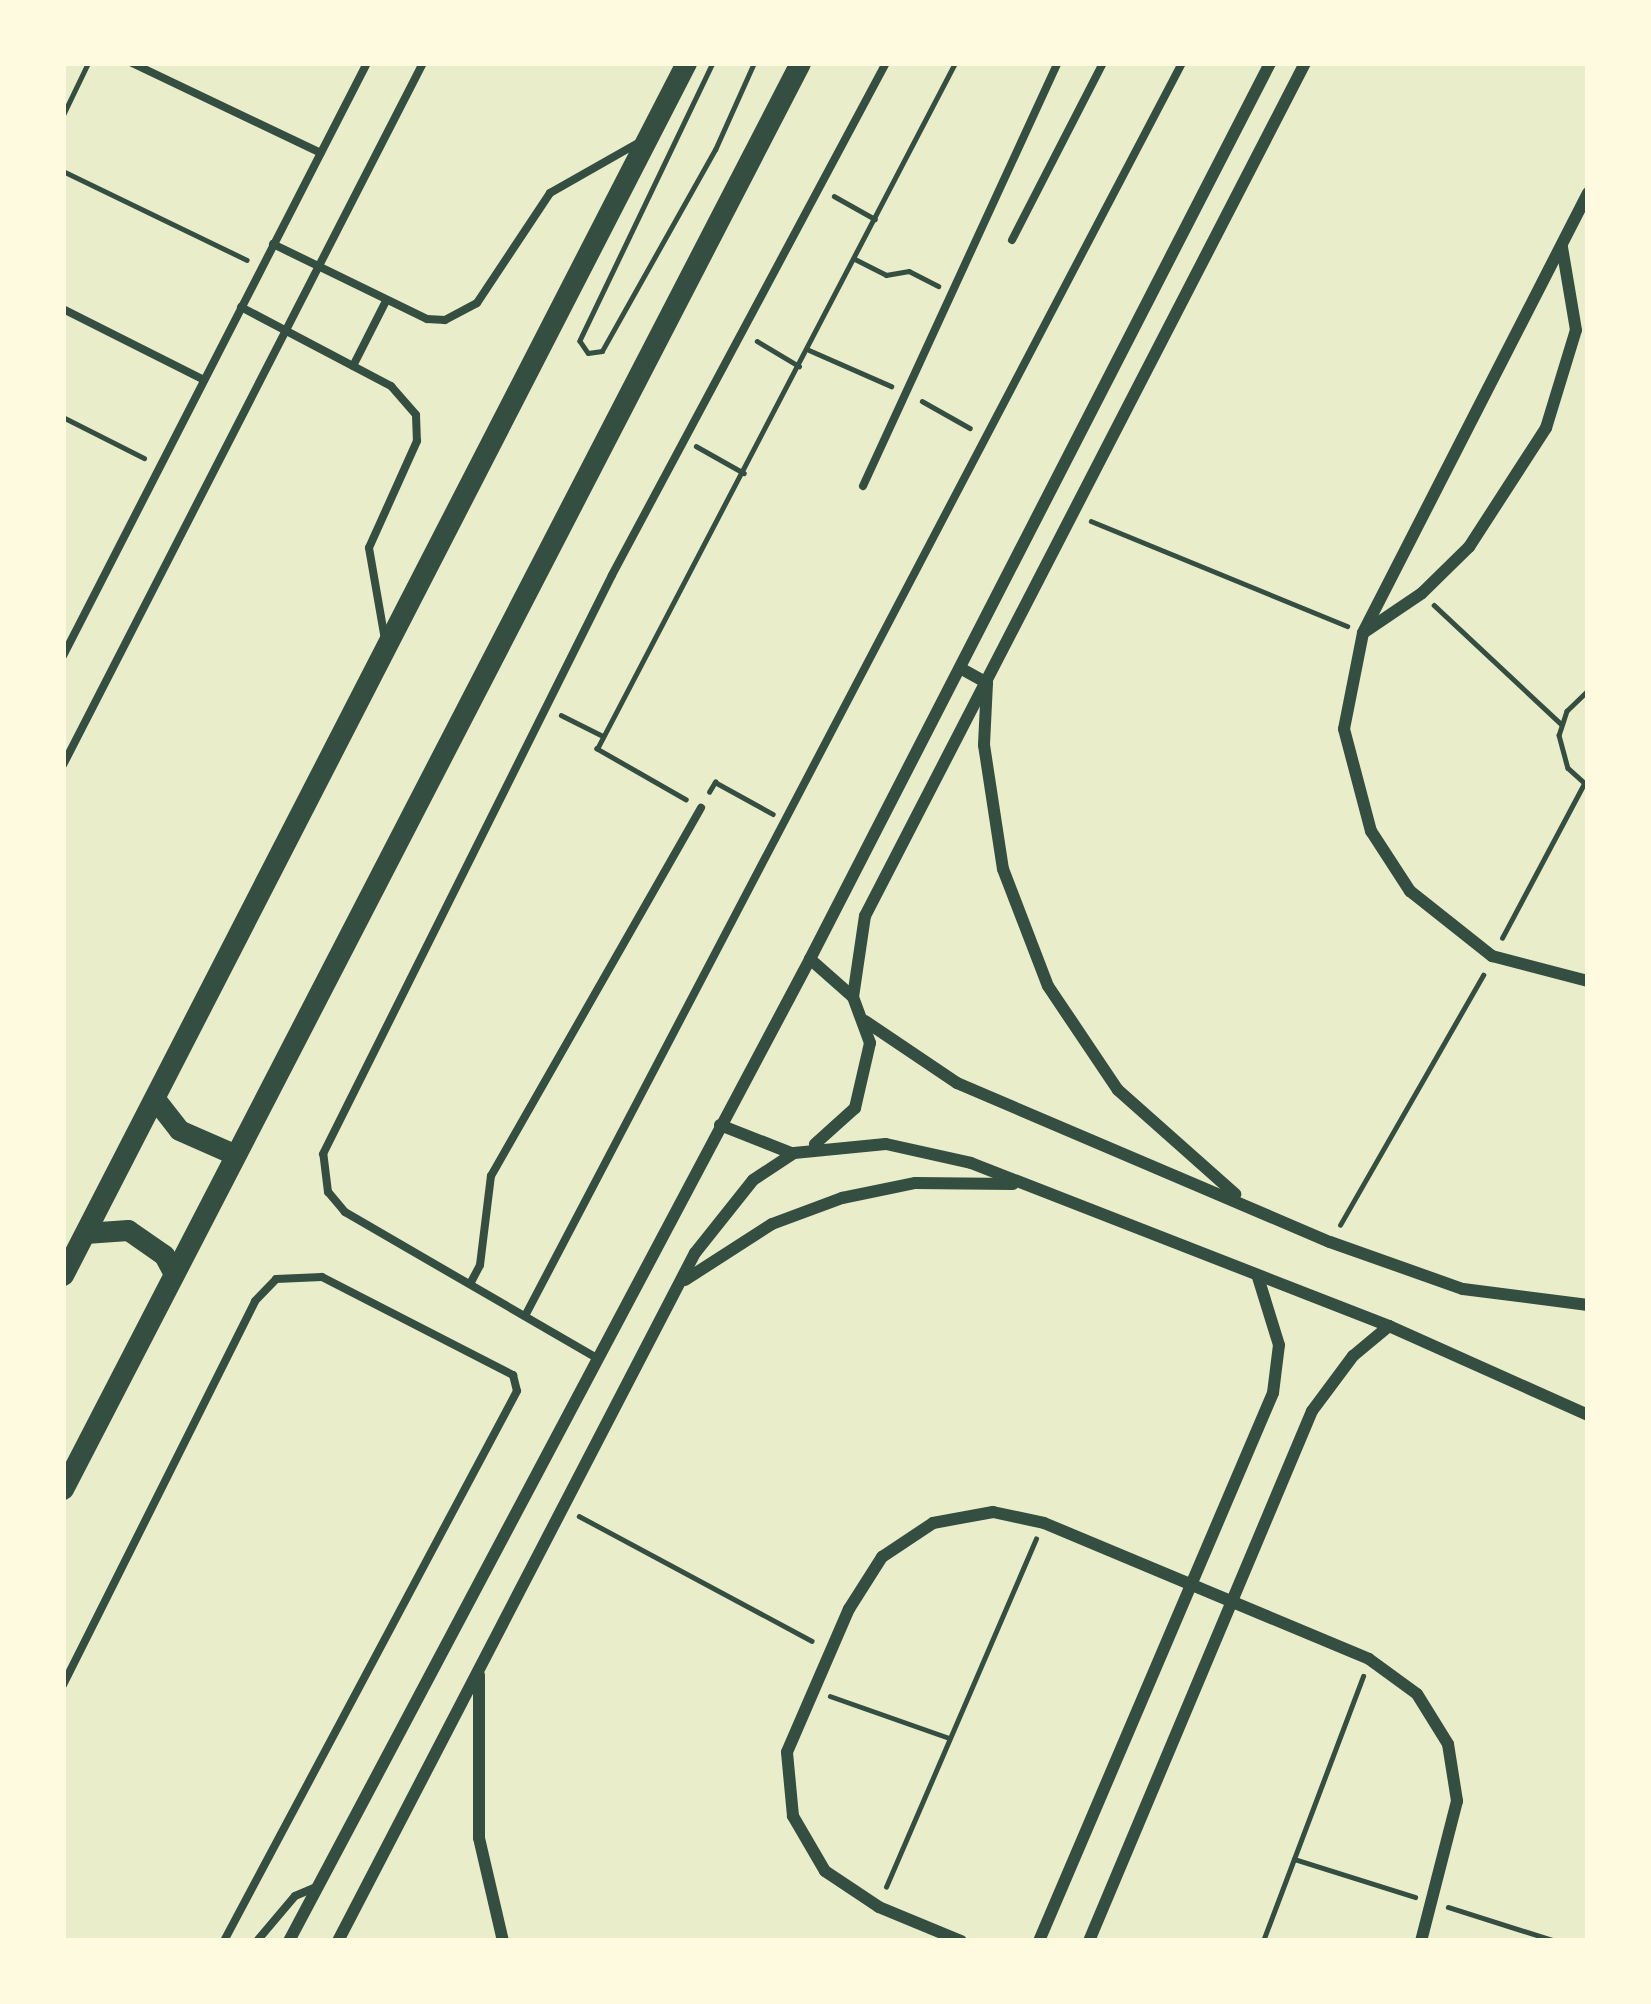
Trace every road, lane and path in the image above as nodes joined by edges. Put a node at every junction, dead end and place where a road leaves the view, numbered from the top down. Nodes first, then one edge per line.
1 (88, 63) edge
2 (132, 63) edge
3 (367, 63) edge
4 (422, 63) edge
5 (686, 63) edge
6 (713, 63) edge
7 (754, 63) edge
8 (800, 63) edge
9 (886, 63) edge
10 (955, 63) edge
11 (1058, 63) edge
12 (1103, 63) edge
13 (1181, 63) edge
14 (1270, 63) edge
15 (1305, 63) edge
16 (63, 115) edge
17 (647, 139) junction
18 (321, 153) junction
19 (63, 171) edge
20 (819, 188) junction
21 (1588, 193) edge
22 (875, 219) junction
23 (1012, 240) dead end
24 (273, 244) junction
25 (1562, 248) junction
26 (855, 259) junction
27 (261, 267) junction
28 (318, 267) junction
29 (952, 293) junction
30 (386, 301) junction
31 (241, 308) junction
32 (63, 309) edge
33 (285, 331) junction
34 (741, 332) junction
35 (809, 350) junction
36 (353, 366) junction
37 (800, 367) junction
38 (204, 380) junction
39 (906, 392) junction
40 (63, 417) edge
41 (986, 437) junction
42 (684, 440) junction
43 (160, 466) junction
44 (744, 473) junction
45 (863, 486) dead end
46 (1074, 514) junction
47 (1422, 593) junction
48 (1363, 633) junction
49 (386, 647) junction
50 (64, 652) edge
51 (960, 668) junction
52 (987, 682) junction
53 (1587, 691) edge
54 (546, 707) junction
55 (1561, 724) junction
56 (603, 736) junction
57 (63, 765) edge
58 (1586, 785) edge
59 (701, 808) junction
60 (784, 820) junction
61 (1492, 956) junction
62 (810, 959) junction
63 (1588, 981) edge
64 (854, 997) junction
65 (865, 1021) junction
66 (155, 1099) junction
67 (720, 1125) junction
68 (794, 1153) junction
69 (234, 1154) junction
70 (1026, 1186) junction
71 (1261, 1211) junction
72 (85, 1233) junction
73 (1330, 1242) junction
74 (174, 1274) junction
75 (63, 1275) edge
76 (1257, 1276) junction
77 (470, 1284) junction
78 (679, 1285) junction
79 (1588, 1305) edge
80 (525, 1316) junction
81 (1389, 1326) junction
82 (595, 1357) junction
83 (1588, 1415) edge
84 (63, 1489) edge
85 (563, 1508) junction
86 (1044, 1523) junction
87 (1191, 1585) junction
88 (1231, 1601) junction
89 (831, 1651) junction
90 (1369, 1659) junction
91 (479, 1669) junction
92 (63, 1685) edge
93 (814, 1690) junction
94 (949, 1738) junction
95 (317, 1886) junction
96 (878, 1906) junction
97 (224, 1941) edge
98 (257, 1941) edge
99 (289, 1941) edge
100 (338, 1941) edge
101 (503, 1941) edge
102 (961, 1941) edge
103 (1039, 1941) edge
104 (1089, 1941) edge
105 (1263, 1941) edge
106 (1421, 1941) edge

1 - 16 path
2 - 18 lane
3 - 18 lane
4 - 28 lane
5 - 17 main road
6 - 7 path
8 - 69 main road
9 - 20 lane
10 - 22 path
11 - 29 lane
12 - 23 lane
13 - 41 lane
14 - 51 street
15 - 46 street
17 - 30 lane
17 - 49 main road
18 - 24 lane
19 - 27 path
20 - 22 path
20 - 34 lane
21 - 25 street
22 - 26 path
24 - 27 lane
24 - 28 lane
25 - 47 street
25 - 48 street
26 - 29 path
26 - 35 path
27 - 31 lane
28 - 30 lane
28 - 33 lane
29 - 39 lane
30 - 36 lane
31 - 33 lane
31 - 38 lane
32 - 38 lane
33 - 36 lane
33 - 57 lane
34 - 37 path
34 - 42 lane
35 - 37 path
35 - 39 path
36 - 49 lane
37 - 44 path
38 - 43 lane
39 - 41 path
39 - 45 lane
40 - 43 path
41 - 60 lane
42 - 44 path
42 - 54 lane
43 - 50 lane
44 - 56 path
46 - 48 path
46 - 52 street
47 - 48 street
47 - 55 path
48 - 61 street
49 - 66 main road
51 - 52 street
51 - 62 street
52 - 64 street
52 - 71 street
53 - 55 path
54 - 56 path
54 - 77 lane
55 - 58 path
56 - 59 path
58 - 61 path
59 - 60 path
59 - 77 lane
60 - 80 lane
61 - 63 street
61 - 73 path
62 - 64 street
62 - 67 street
64 - 65 street
65 - 68 street
65 - 71 street
66 - 69 main road
66 - 72 main road
67 - 68 street
67 - 82 street
68 - 70 street
68 - 78 street
69 - 74 main road
70 - 76 street
70 - 78 street
71 - 73 street
72 - 74 main road
72 - 75 main road
73 - 79 street
74 - 84 main road
76 - 81 street
76 - 87 street
77 - 80 lane
78 - 85 street
80 - 82 lane
81 - 83 street
81 - 88 street
82 - 95 street
85 - 89 path
85 - 91 street
86 - 87 street
86 - 89 street
86 - 94 path
87 - 88 street
87 - 103 street
88 - 90 street
88 - 104 street
89 - 93 street
90 - 105 path
90 - 106 street
91 - 100 street
91 - 101 street
92 - 97 lane
93 - 94 path
93 - 96 street
94 - 96 path
95 - 98 lane
95 - 99 street
96 - 102 street

